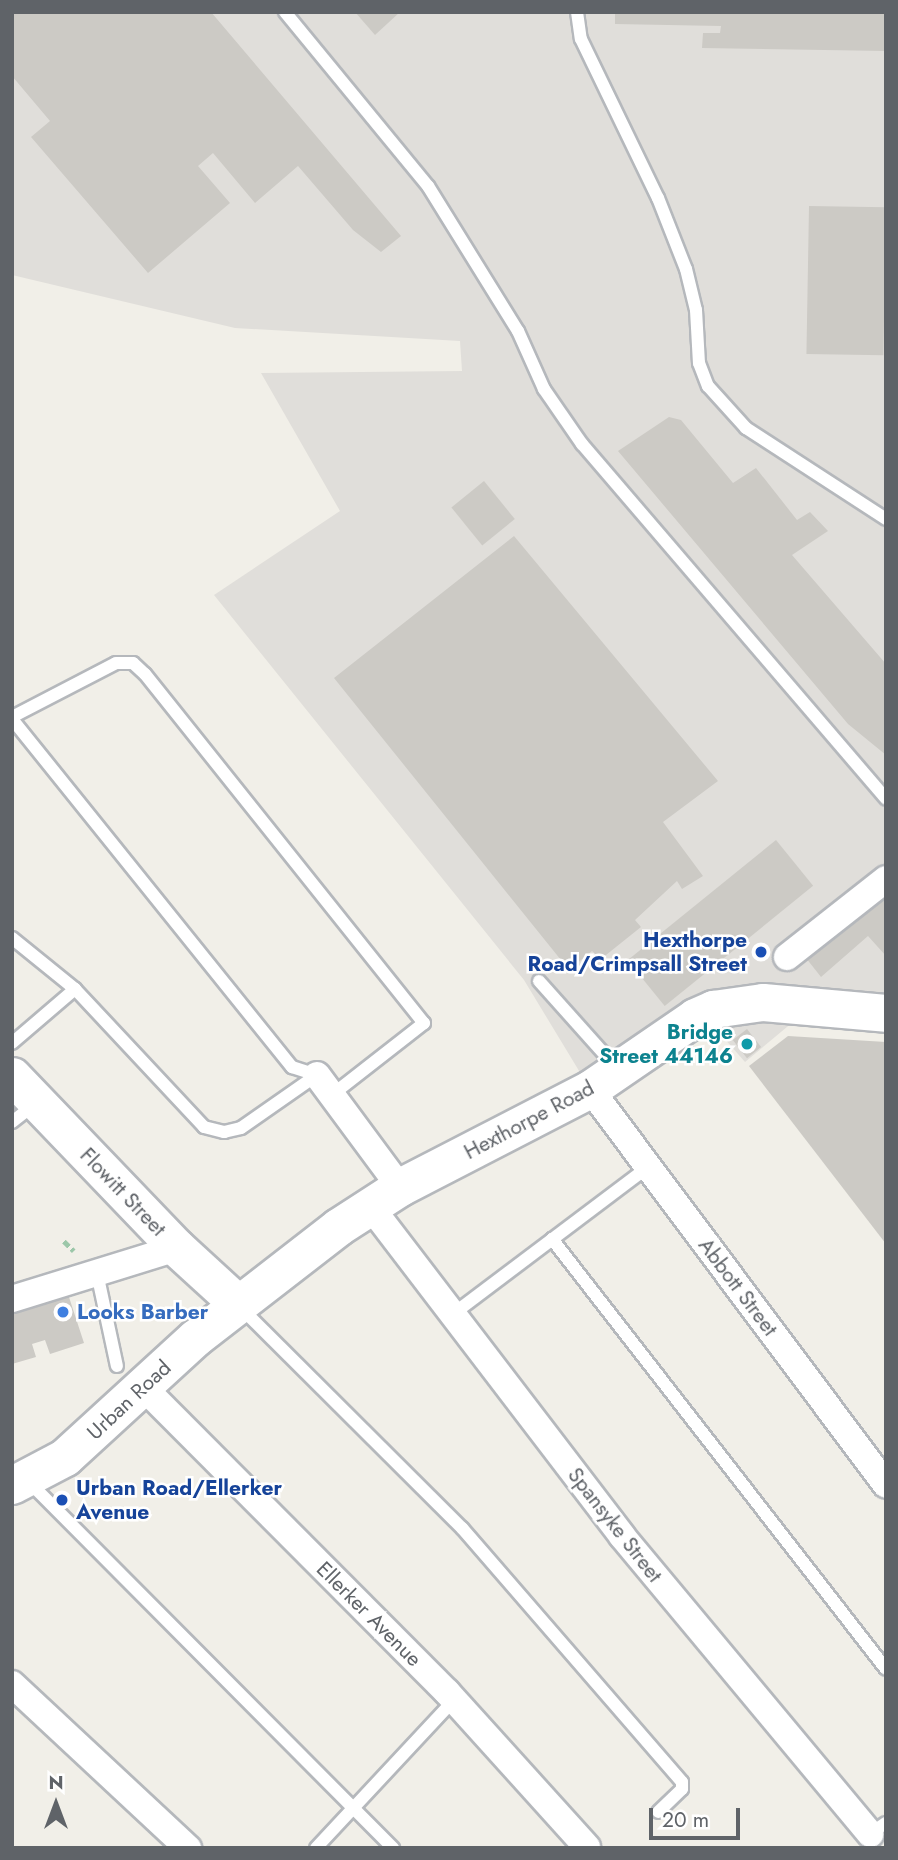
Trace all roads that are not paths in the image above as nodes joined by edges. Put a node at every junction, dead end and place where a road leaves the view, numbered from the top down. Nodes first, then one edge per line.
1 (285, 12) edge
2 (577, 12) edge
3 (886, 519) edge
4 (12, 718) edge
5 (886, 799) edge
6 (886, 879) edge
7 (12, 938) edge
8 (787, 957) dead end
9 (539, 981) dead end
10 (75, 989) junction
11 (886, 1013) edge
12 (12, 1043) edge
13 (12, 1076) edge
14 (605, 1079) junction
15 (325, 1084) junction
16 (25, 1112) edge
17 (648, 1167) junction
18 (385, 1196) junction
19 (552, 1239) junction
20 (177, 1248) junction
21 (97, 1273) junction
22 (12, 1300) edge
23 (237, 1303) junction
24 (453, 1314) junction
25 (130, 1377) junction
26 (19, 1481) edge
27 (886, 1485) edge
28 (886, 1669) edge
29 (12, 1684) edge
30 (454, 1700) junction
31 (352, 1807) junction
32 (658, 1812) dead end
33 (878, 1829) edge
34 (188, 1848) edge
35 (316, 1848) edge
36 (393, 1848) edge
37 (587, 1848) edge

1 - 5 lane
2 - 3 lane
4 - 15 lane
4 - 15 lane
6 - 8 street
7 - 10 lane
9 - 14 lane
10 - 12 lane
10 - 15 lane
11 - 14 street, Hexthorpe Road
13 - 16 street, Flowitt Street
14 - 17 street, Abbott Street
14 - 18 street, Hexthorpe Road
15 - 18 street, Spansyke Street
16 - 20 street, Flowitt Street
17 - 19 lane
17 - 27 street, Abbott Street
18 - 23 street, Hexthorpe Road
18 - 24 street, Spansyke Street
19 - 24 lane
19 - 28 lane
20 - 21 street
20 - 23 street, Flowitt Street
21 - 22 street
21 - 25 lane
23 - 25 street, Urban Road
23 - 32 lane
24 - 33 street, Spansyke Street
25 - 26 street, Urban Road
25 - 30 street, Ellerker Avenue
26 - 31 lane
29 - 34 street
30 - 31 lane
30 - 37 street, Ellerker Avenue
31 - 35 lane
31 - 36 lane

